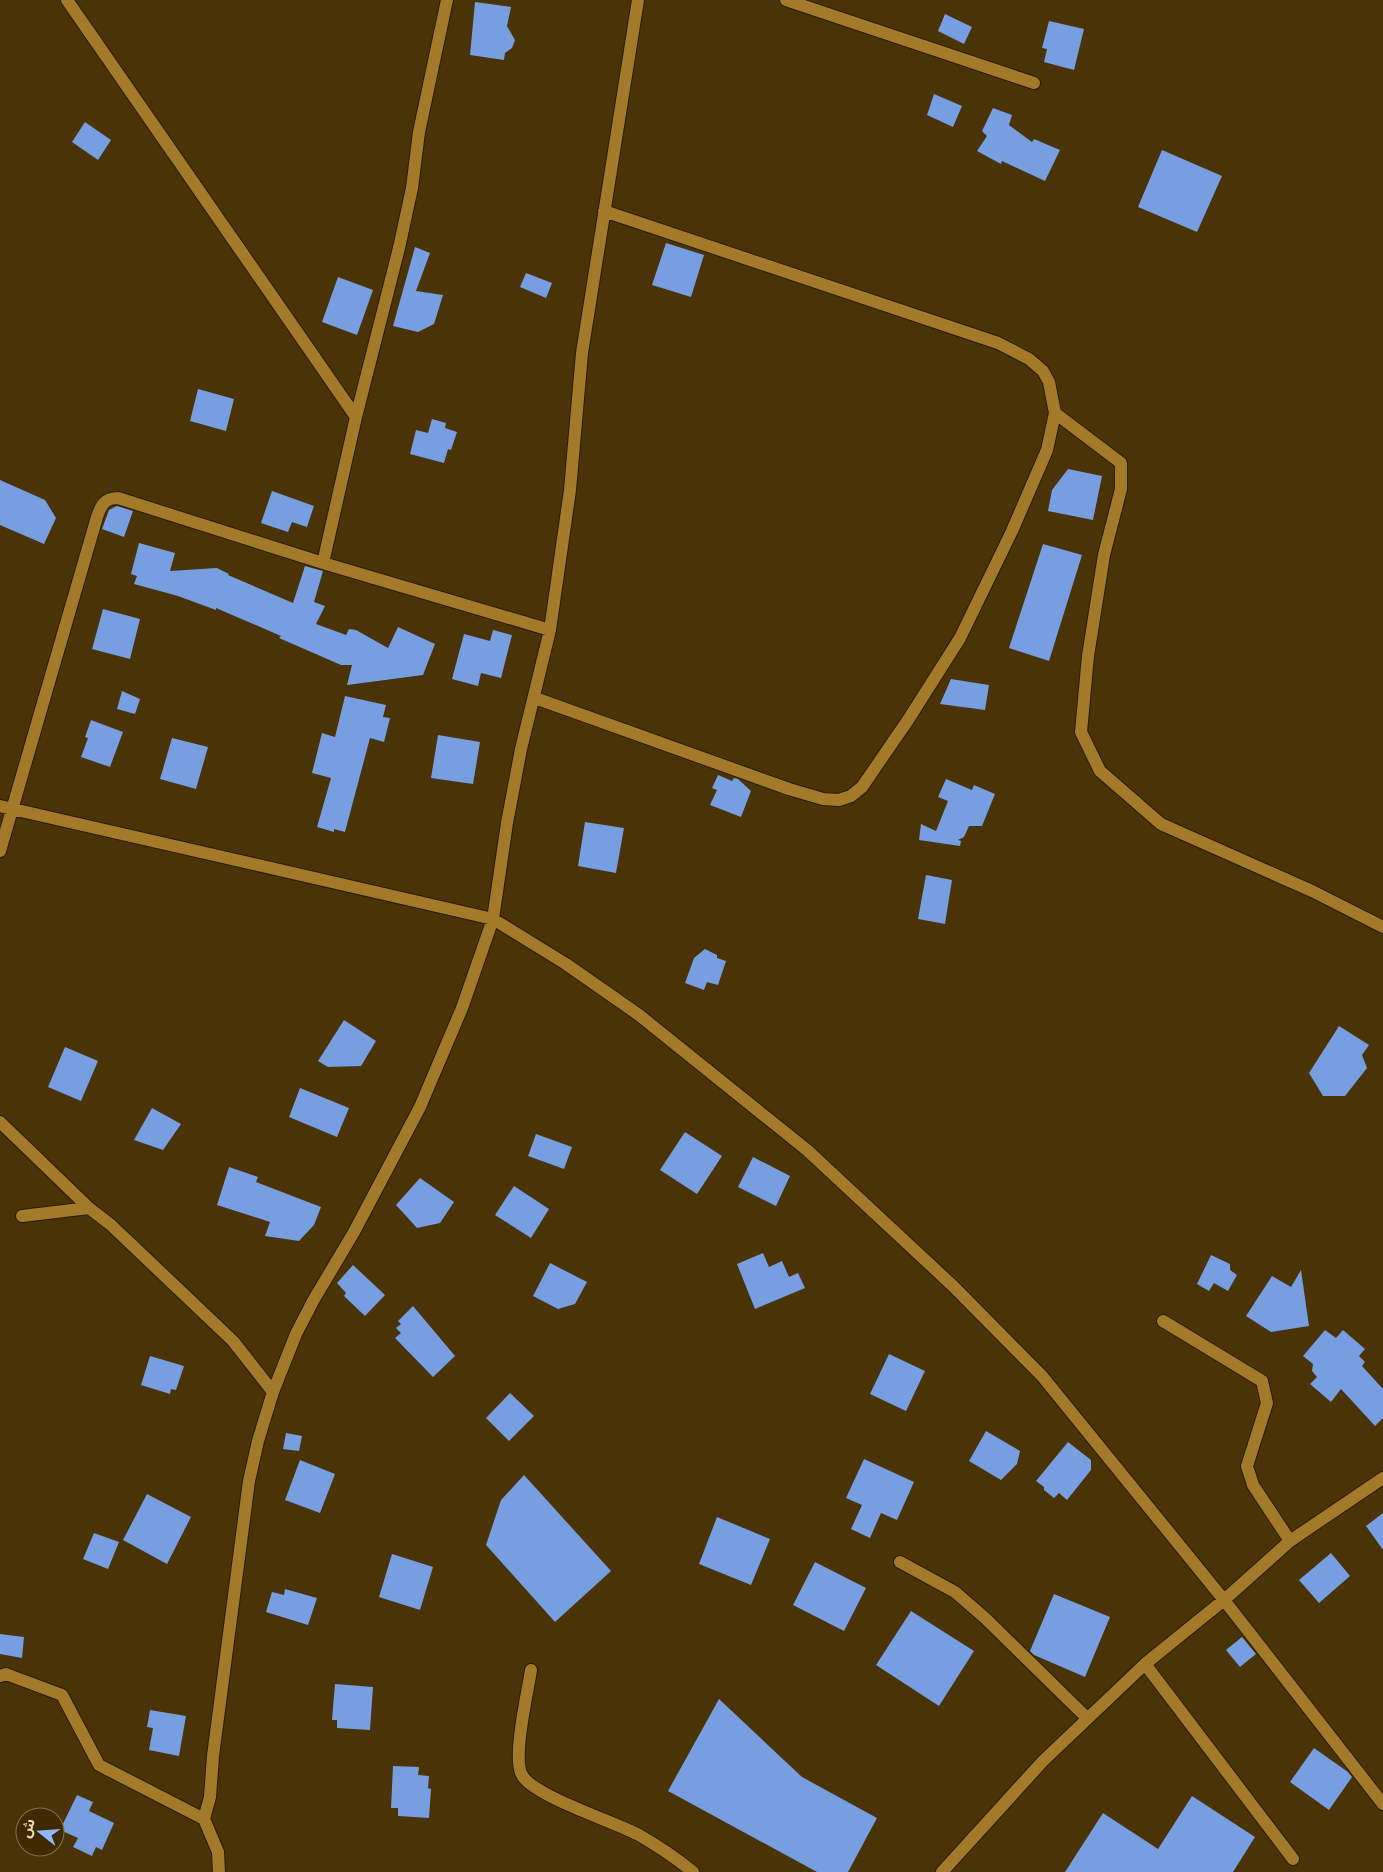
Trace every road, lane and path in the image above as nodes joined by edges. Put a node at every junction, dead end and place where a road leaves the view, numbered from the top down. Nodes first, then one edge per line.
1 (66, 0) edge
2 (447, 0) edge
3 (638, 0) edge
4 (786, 0) edge
5 (1034, 83) dead end
6 (604, 211) junction
7 (1055, 413) junction
8 (356, 417) junction
9 (323, 563) junction
10 (550, 630) junction
11 (535, 698) junction
12 (0, 806) edge
13 (13, 810) junction
14 (0, 851) edge
15 (493, 919) junction
16 (1383, 928) edge
17 (0, 1122) edge
18 (88, 1208) junction
19 (22, 1216) dead end
20 (1163, 1321) dead end
21 (273, 1392) junction
22 (1383, 1478) edge
23 (1290, 1541) junction
24 (900, 1562) dead end
25 (1224, 1600) junction
26 (1145, 1664) junction
27 (531, 1670) dead end
28 (0, 1676) edge
29 (1087, 1718) junction
30 (1383, 1804) edge
31 (204, 1819) junction
32 (1293, 1859) dead end
33 (219, 1872) edge
34 (693, 1872) edge
35 (942, 1872) edge

1 - 8 street
2 - 8 street
3 - 6 street
4 - 5 street
6 - 7 street
6 - 10 street
7 - 11 street
7 - 16 street
8 - 9 street
9 - 10 street
9 - 13 street
10 - 11 street
11 - 15 street
12 - 13 street
13 - 14 street
13 - 15 street
15 - 21 street
15 - 25 street
17 - 18 street
18 - 19 street
18 - 21 street
20 - 23 street
21 - 31 street
22 - 23 street
23 - 25 street
24 - 29 street
25 - 26 street
25 - 30 street
26 - 29 street
26 - 32 street
27 - 34 street
28 - 31 street
29 - 35 street
31 - 33 street

